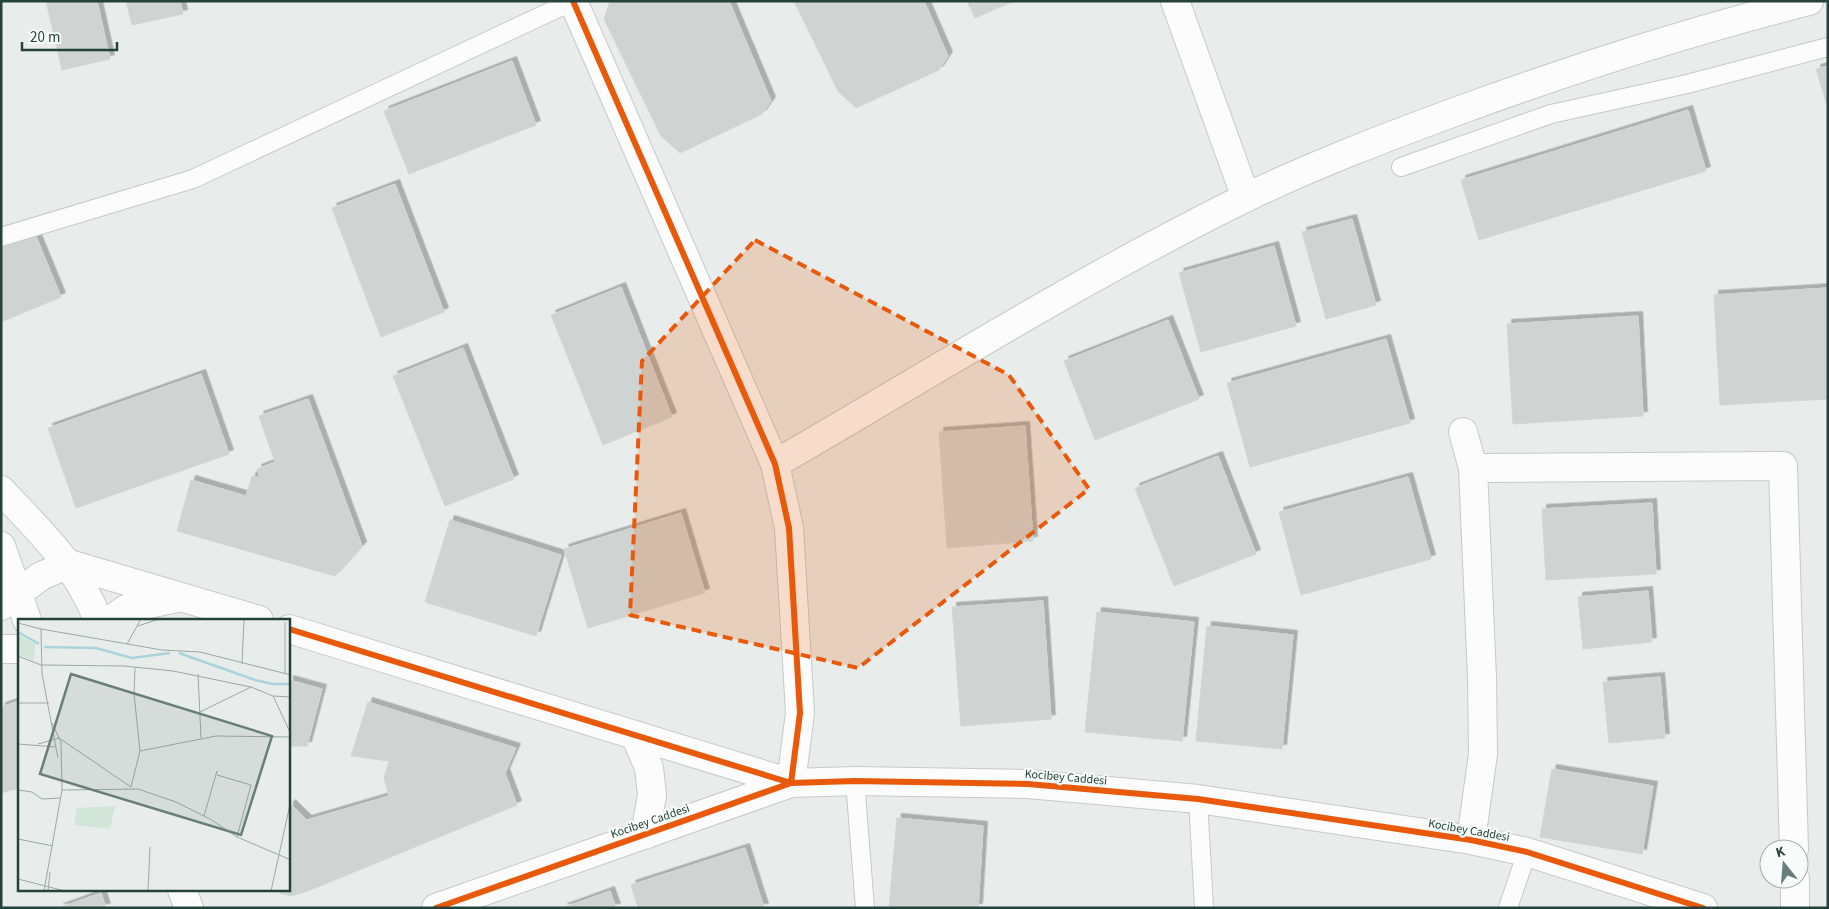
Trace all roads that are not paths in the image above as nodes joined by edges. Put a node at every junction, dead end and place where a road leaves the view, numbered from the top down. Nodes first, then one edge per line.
1 (573, 1) edge
2 (1175, 1) edge
3 (1809, 1) edge
4 (1828, 47) edge
5 (1401, 167) dead end
6 (1246, 198) junction
7 (1, 237) edge
8 (1463, 432) dead end
9 (775, 464) junction
10 (1473, 468) junction
11 (1, 490) edge
12 (1, 546) edge
13 (69, 564) junction
14 (183, 597) junction
15 (9, 599) edge
16 (26, 619) edge
17 (98, 619) edge
18 (111, 619) edge
19 (256, 619) edge
20 (290, 629) edge
21 (18, 649) edge
22 (1, 650) edge
23 (635, 735) junction
24 (854, 781) junction
25 (791, 783) junction
26 (1198, 799) junction
27 (645, 835) junction
28 (1794, 839) edge
29 (1471, 840) junction
30 (1527, 852) junction
31 (1795, 889) edge
32 (183, 892) edge
33 (190, 908) edge
34 (436, 908) edge
35 (865, 908) edge
36 (1204, 908) edge
37 (1508, 908) edge
38 (1703, 908) edge
39 (1795, 908) edge

1 - 7 lane
1 - 9 street
2 - 6 street
3 - 6 street
4 - 5 lane
6 - 9 street
8 - 10 street
9 - 25 street
10 - 28 street
10 - 29 street
11 - 13 street
12 - 15 street
13 - 14 street
13 - 15 street
13 - 17 street
14 - 18 street
14 - 19 street
15 - 16 street
20 - 23 street
21 - 22 street
23 - 25 street
23 - 27 street
24 - 25 street, Kocibey Caddesi
24 - 26 street, Kocibey Caddesi
24 - 35 lane
25 - 27 street, Kocibey Caddesi
26 - 29 street, Kocibey Caddesi
26 - 36 lane
27 - 34 street, Kocibey Caddesi
29 - 30 street, Kocibey Caddesi
30 - 37 lane
30 - 38 street, Kocibey Caddesi
31 - 39 street
32 - 33 street

